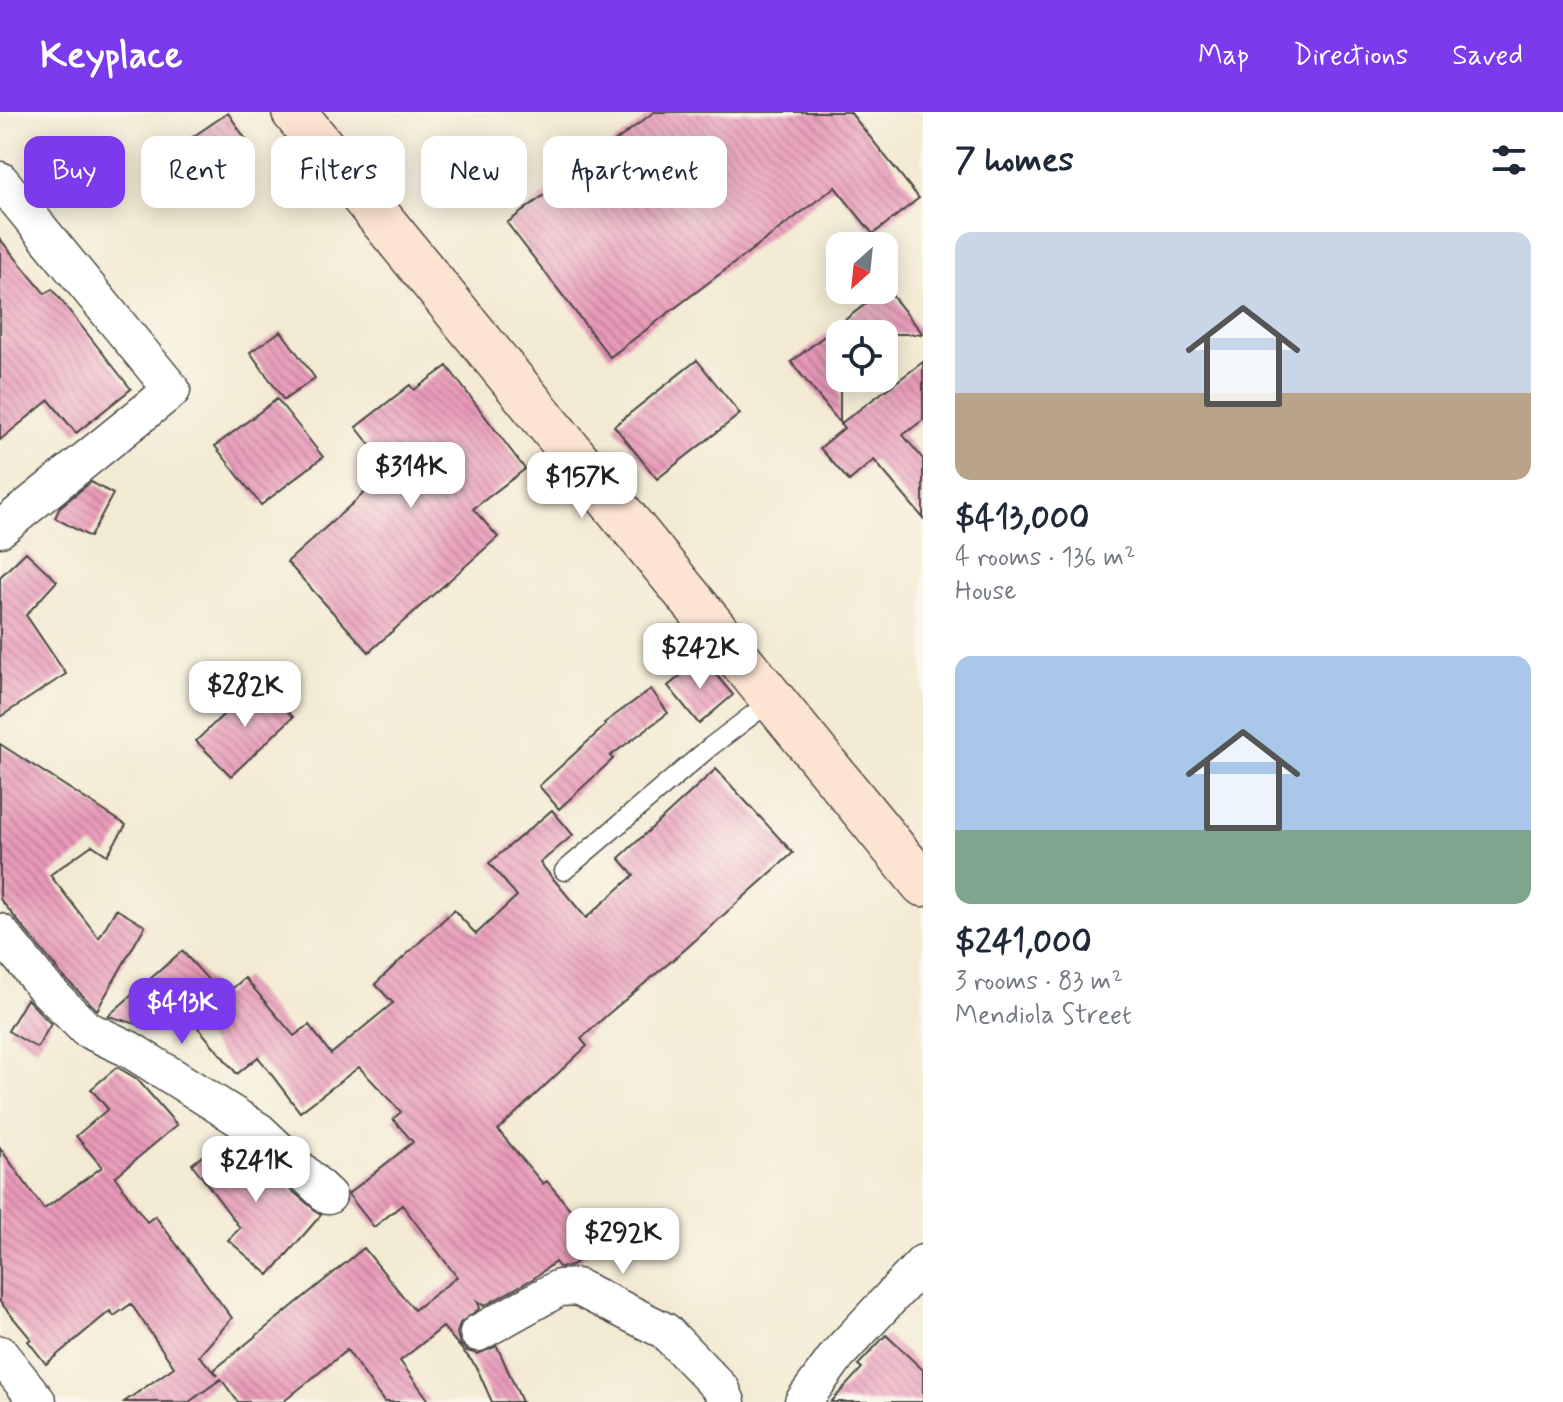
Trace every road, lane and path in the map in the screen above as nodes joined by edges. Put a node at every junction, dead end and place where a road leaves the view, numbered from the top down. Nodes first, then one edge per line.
1 (294, 112) edge
2 (0, 180) edge
3 (0, 529) edge
4 (772, 700) junction
5 (564, 871) dead end
6 (923, 884) edge
7 (0, 932) edge
8 (328, 1196) dead end
9 (923, 1263) edge
10 (478, 1333) dead end
11 (727, 1402) edge
12 (803, 1402) edge

1 - 4 street
2 - 3 street
4 - 5 lane
4 - 6 street
7 - 8 street
9 - 12 street
10 - 11 street

